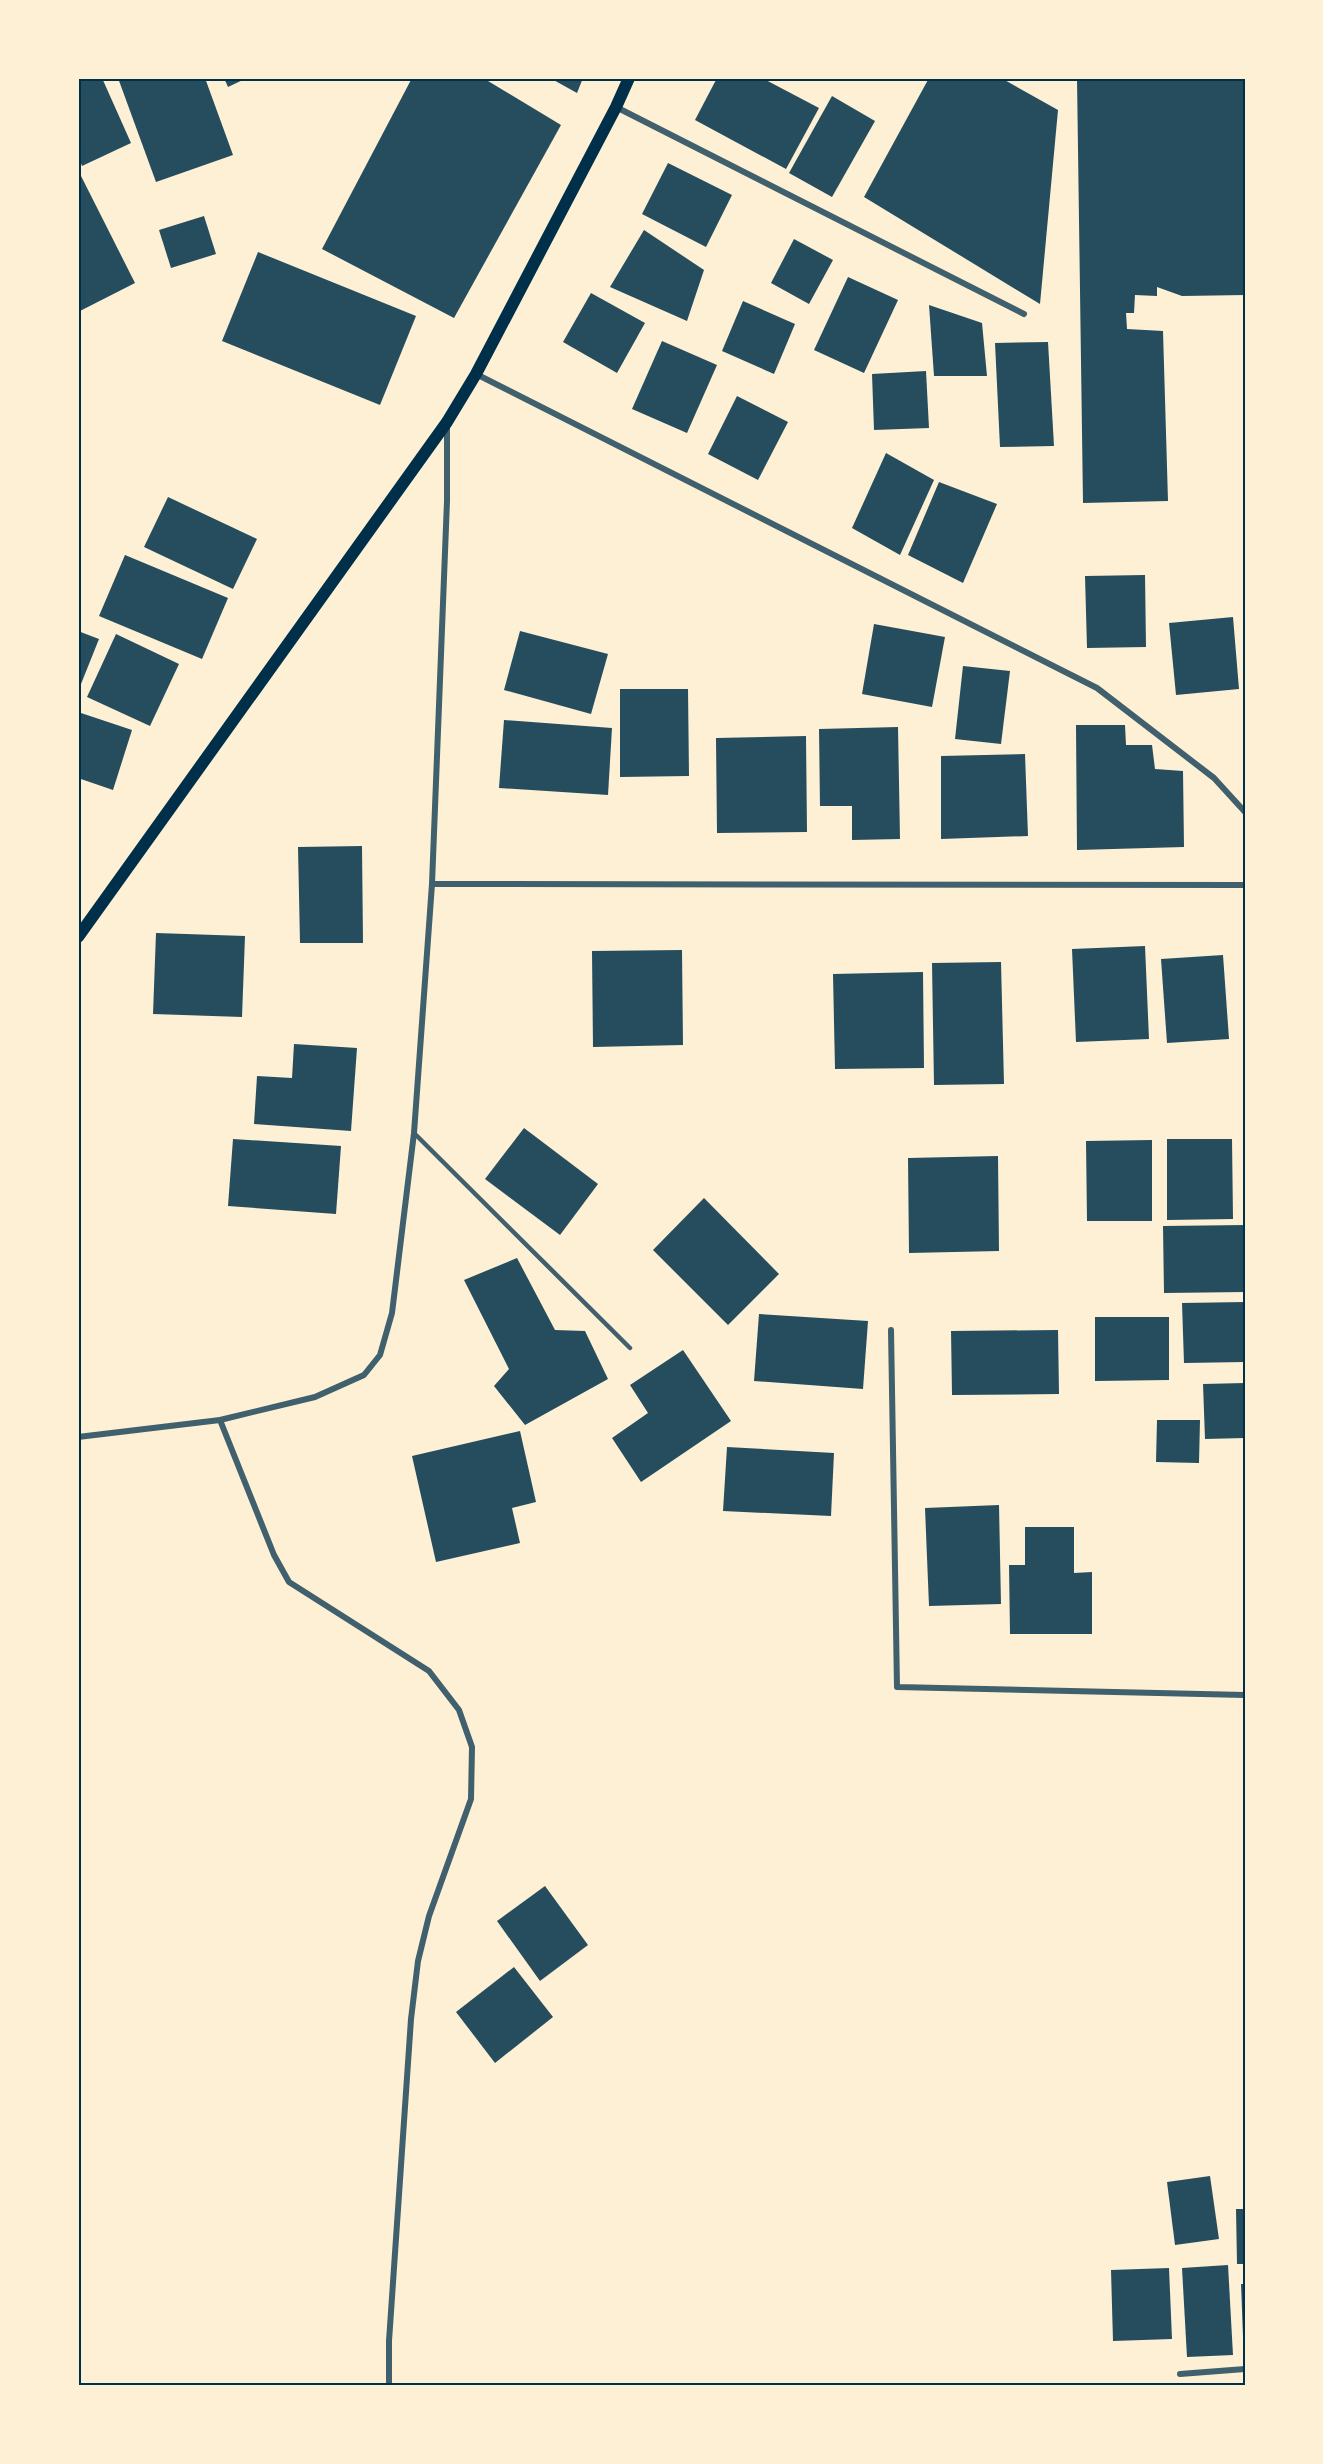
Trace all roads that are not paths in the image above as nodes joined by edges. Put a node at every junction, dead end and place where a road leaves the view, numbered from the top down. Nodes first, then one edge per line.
1 (628, 78) edge
2 (616, 108) junction
3 (1024, 314) dead end
4 (476, 375) junction
5 (447, 422) junction
6 (1245, 812) edge
7 (432, 884) junction
8 (1245, 885) edge
9 (78, 937) edge
10 (414, 1133) junction
11 (891, 1330) dead end
12 (630, 1348) dead end
13 (220, 1420) junction
14 (78, 1437) edge
15 (1245, 1695) edge
16 (1245, 2369) edge
17 (1180, 2374) dead end
18 (389, 2386) edge

1 - 2 main road
2 - 3 street
2 - 4 main road
4 - 5 main road
4 - 6 street
5 - 7 street
5 - 9 main road
7 - 8 street
7 - 10 street
10 - 12 lane
10 - 13 street
11 - 15 street
13 - 14 street
13 - 18 street
16 - 17 street

